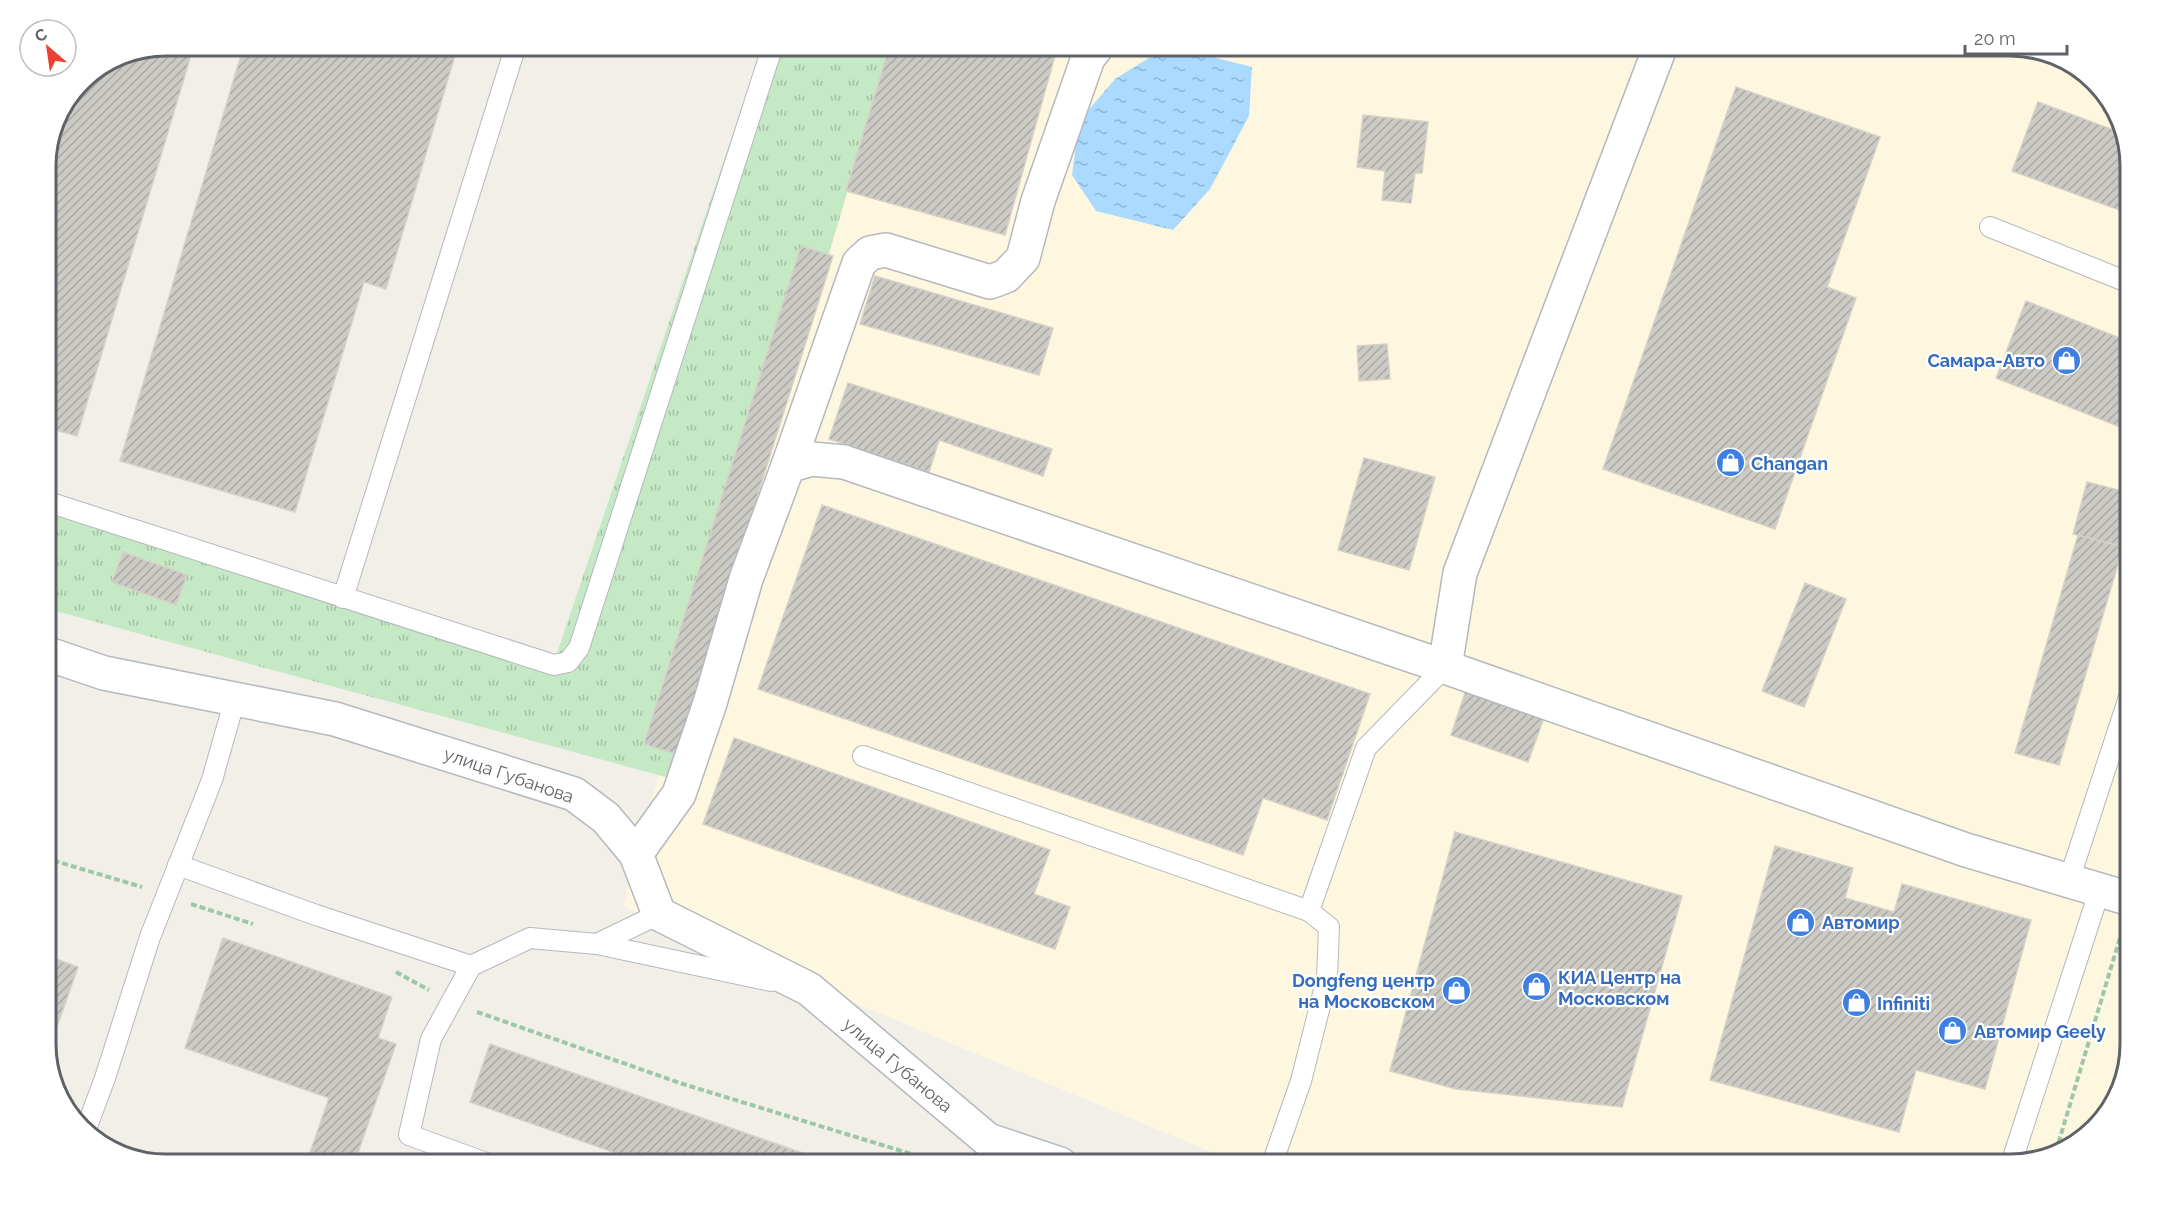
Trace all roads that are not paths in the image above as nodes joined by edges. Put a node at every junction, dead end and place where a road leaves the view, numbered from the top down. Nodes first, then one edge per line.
1 (513, 56) edge
2 (768, 56) edge
3 (1089, 56) edge
4 (1657, 56) edge
5 (1990, 227) dead end
6 (2119, 279) edge
7 (788, 466) junction
8 (56, 505) edge
9 (343, 598) junction
10 (56, 657) edge
11 (1445, 667) junction
12 (235, 699) junction
13 (2120, 726) edge
14 (863, 756) dead end
15 (636, 854) junction
16 (178, 865) junction
17 (2069, 880) junction
18 (2118, 905) edge
19 (1309, 911) junction
20 (659, 914) junction
21 (597, 944) junction
22 (471, 966) junction
23 (809, 989) junction
24 (89, 1122) edge
25 (461, 1154) edge
26 (1030, 1154) edge
27 (1275, 1154) edge
28 (2015, 1154) edge

1 - 9 lane
2 - 9 lane
3 - 7 street
4 - 11 street
5 - 6 lane
7 - 11 street
7 - 15 street
8 - 9 lane
10 - 12 street, улица Губанова
11 - 17 street
11 - 19 lane
12 - 15 street, улица Губанова
12 - 16 lane
13 - 17 lane
14 - 19 lane
15 - 20 street, улица Губанова
16 - 22 lane
16 - 24 lane
17 - 18 street
18 - 28 lane
19 - 27 lane
20 - 21 lane
20 - 23 street, улица Губанова
21 - 22 lane
21 - 23 lane
22 - 25 lane
23 - 26 street, улица Губанова

